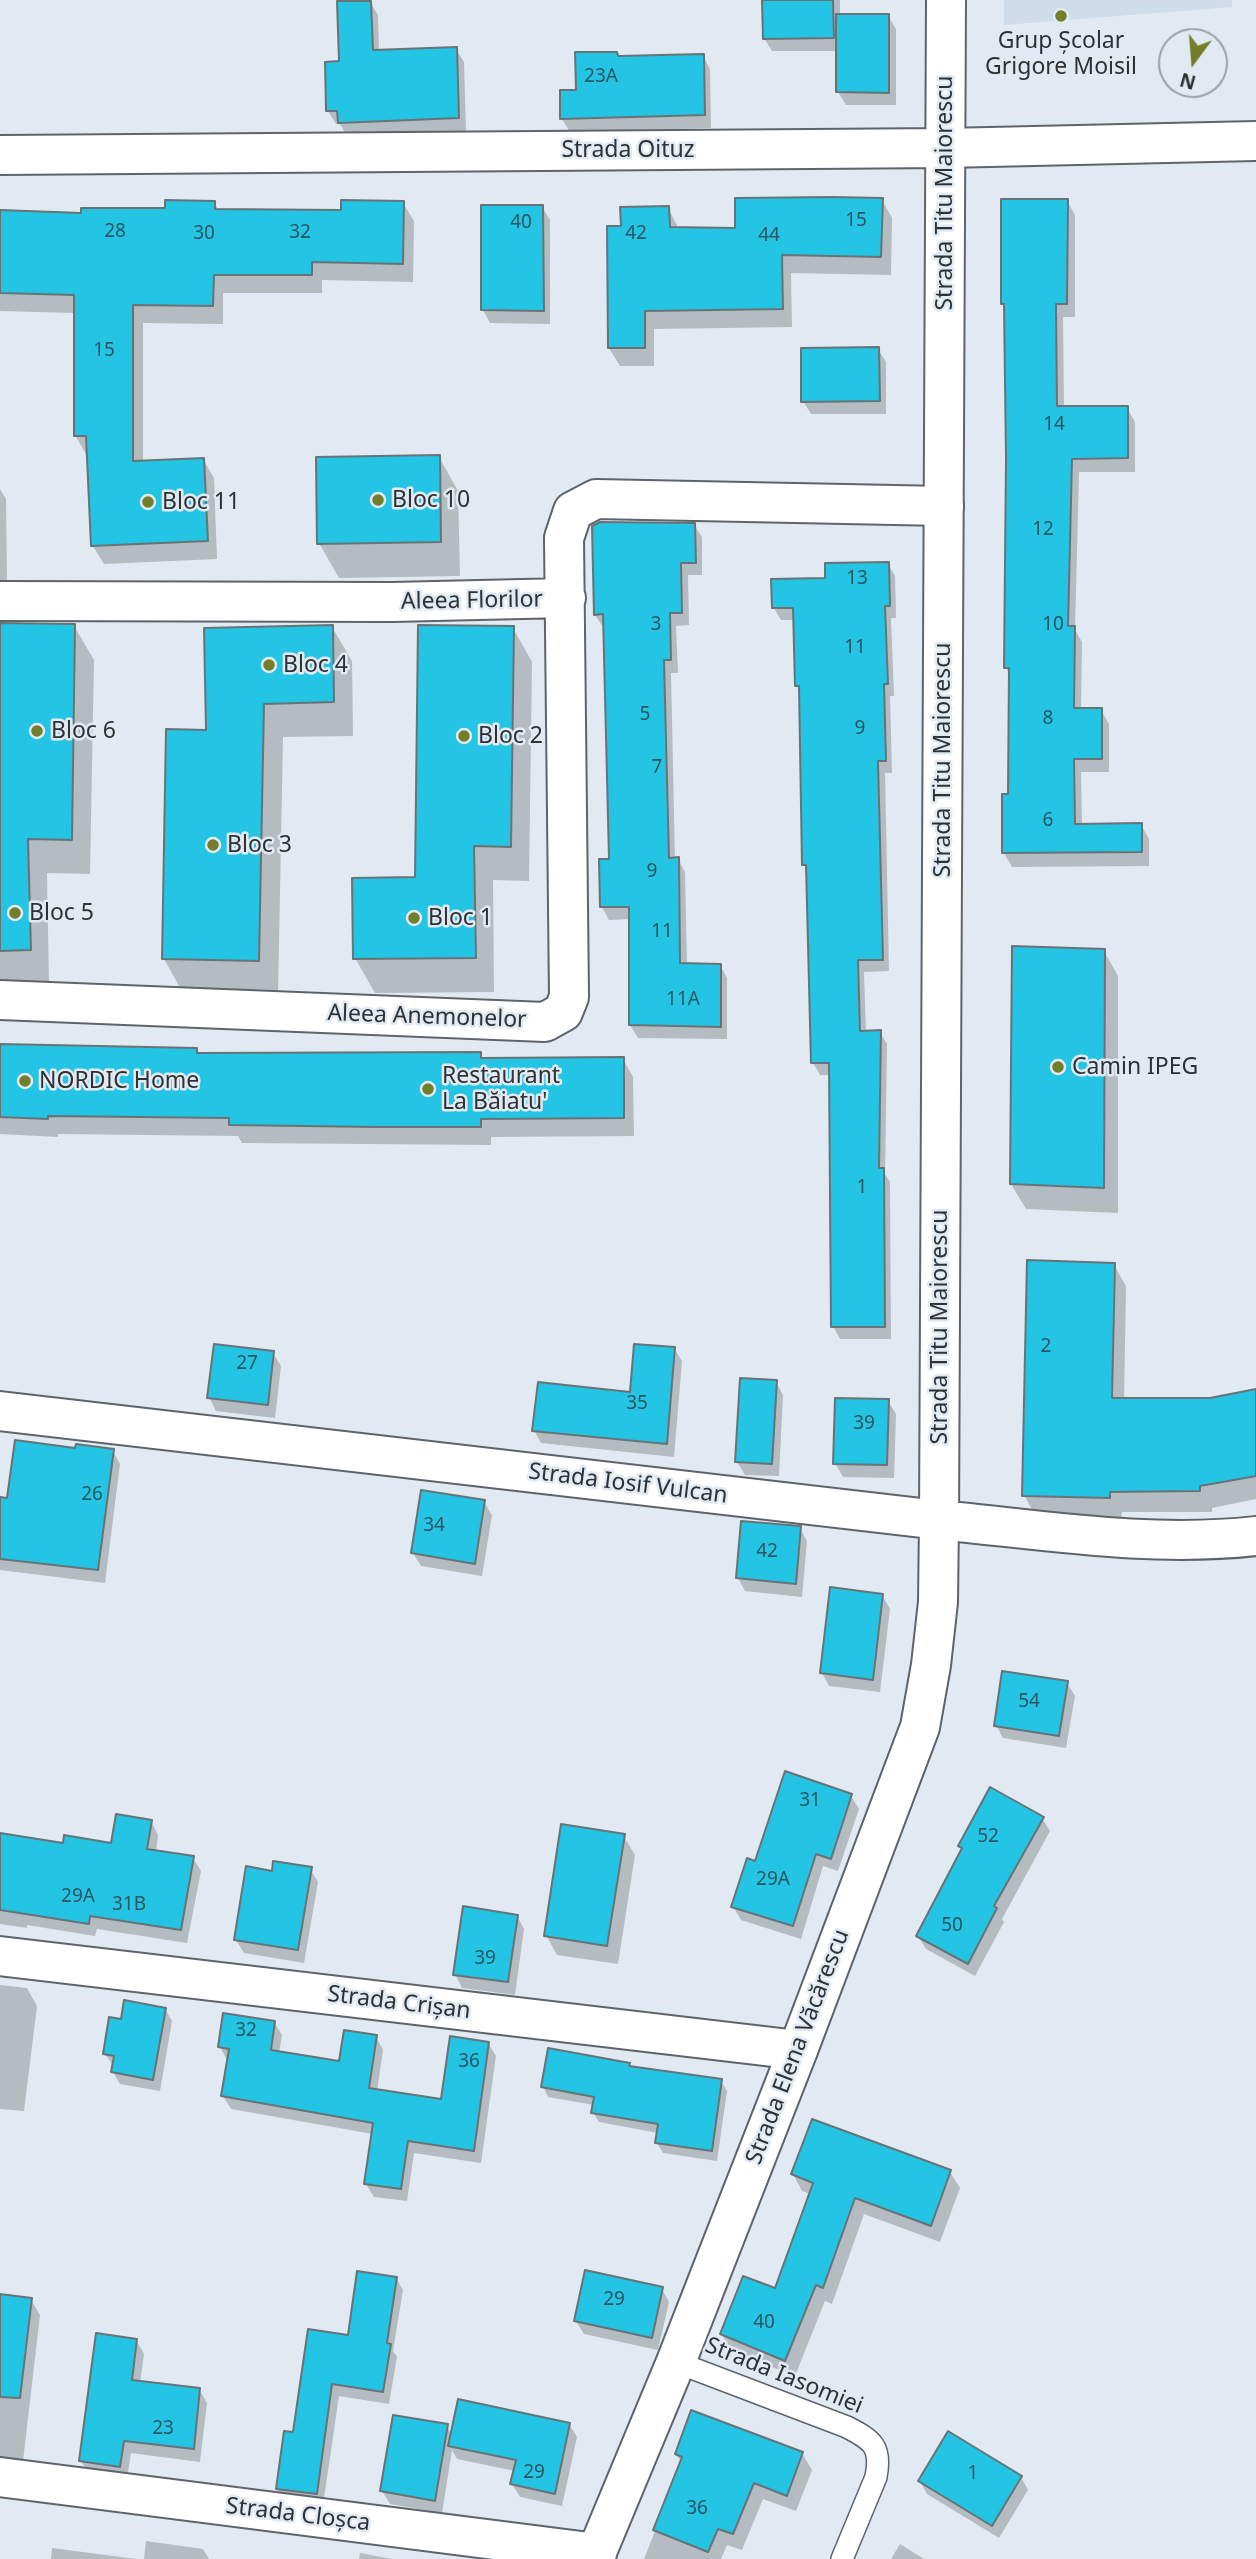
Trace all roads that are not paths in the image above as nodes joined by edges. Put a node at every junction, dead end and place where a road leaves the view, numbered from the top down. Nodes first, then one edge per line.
1 (946, 0) edge
2 (1256, 141) edge
3 (946, 148) junction
4 (0, 155) edge
5 (944, 506) junction
6 (566, 598) junction
7 (0, 601) edge
8 (0, 1000) edge
9 (0, 1411) edge
10 (939, 1520) junction
11 (1256, 1536) edge
12 (0, 1956) edge
13 (799, 2050) junction
14 (676, 2361) junction
15 (0, 2477) edge
16 (596, 2556) edge
17 (842, 2559) edge

1 - 3 street, Strada Titu Maiorescu
2 - 3 street, Strada Oituz
3 - 4 street, Strada Oituz
3 - 5 street, Strada Titu Maiorescu
5 - 6 street, Aleea Florilor
5 - 10 street, Strada Titu Maiorescu
6 - 7 street, Aleea Florilor
6 - 8 street, Aleea Anemonelor
9 - 10 street, Strada Iosif Vulcan
10 - 11 street, Strada Iosif Vulcan
10 - 13 street, Strada Elena Văcărescu
12 - 13 street, Strada Crișan
13 - 14 street, Strada Elena Văcărescu
14 - 16 street, Strada Elena Văcărescu
14 - 17 lane, Strada Iasomiei
15 - 16 street, Strada Cloșca

